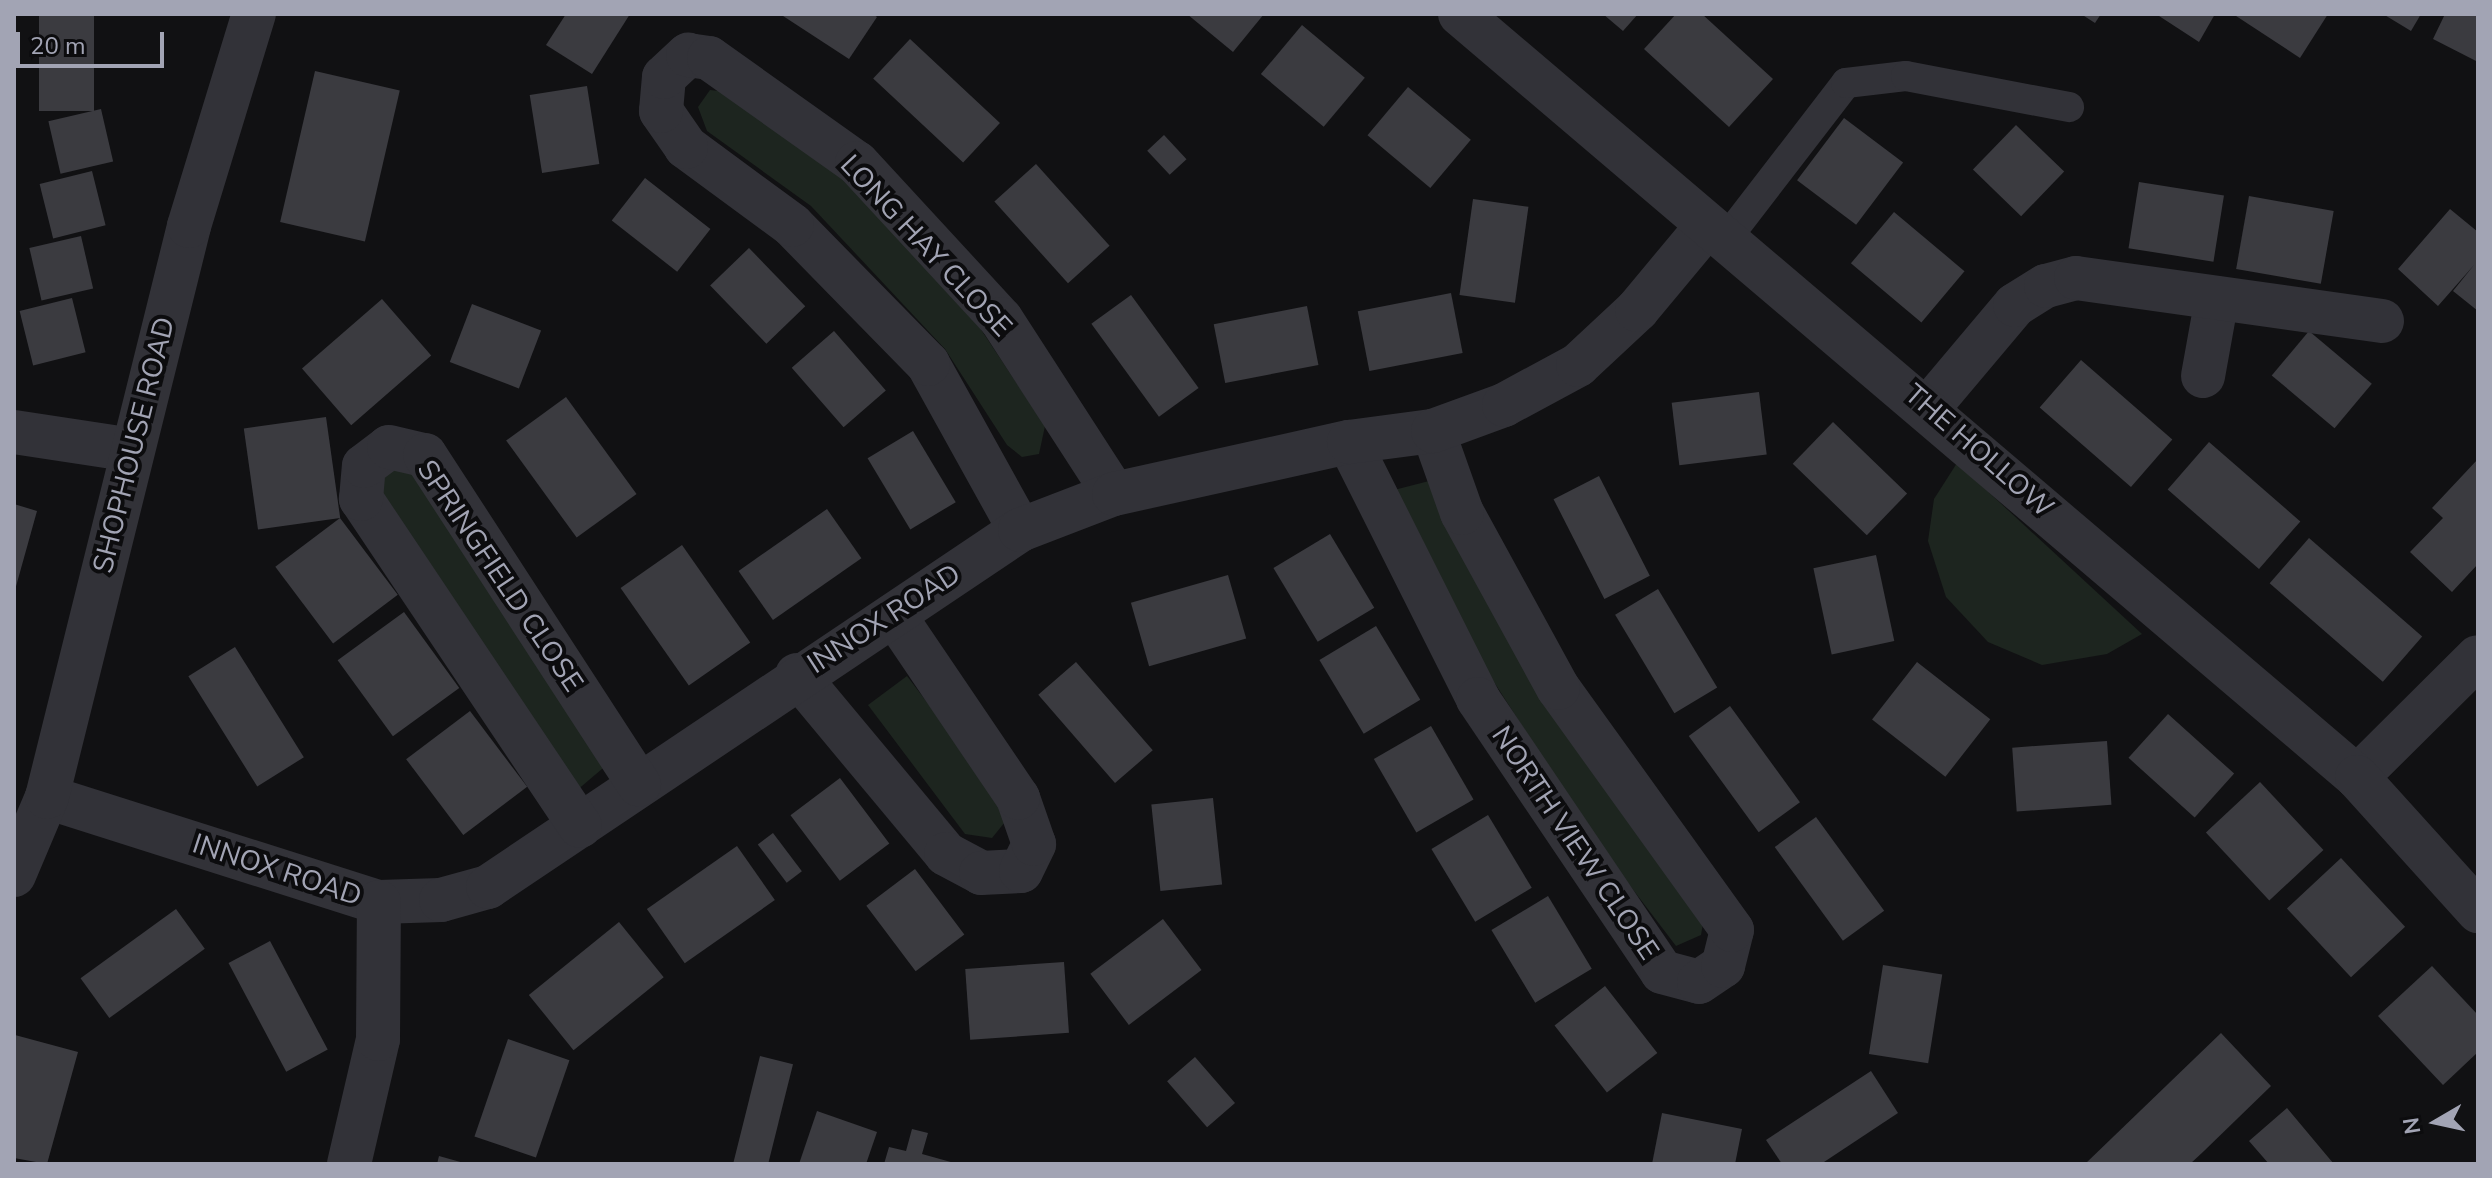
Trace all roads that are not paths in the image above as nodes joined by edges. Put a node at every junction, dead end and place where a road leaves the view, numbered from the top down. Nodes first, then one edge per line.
1 (254, 14) edge
2 (1460, 14) edge
3 (2069, 107) dead end
4 (1717, 232) junction
5 (2217, 298) junction
6 (2382, 321) dead end
7 (2203, 376) dead end
8 (1929, 407) junction
9 (1433, 431) junction
10 (14, 432) edge
11 (1349, 442) junction
12 (133, 450) junction
13 (1114, 494) junction
14 (1020, 530) junction
15 (894, 615) junction
16 (2478, 657) edge
17 (797, 675) junction
18 (2357, 777) junction
19 (639, 785) junction
20 (47, 797) junction
21 (580, 826) junction
22 (14, 875) edge
23 (379, 902) junction
24 (2478, 911) edge
25 (349, 1164) edge

1 - 12 street, SHOPHOUSE ROAD
2 - 4 street, THE HOLLOW
3 - 4 lane
4 - 8 street, THE HOLLOW
4 - 9 street, INNOX ROAD
5 - 6 street
5 - 7 street
5 - 8 street
8 - 18 street, THE HOLLOW
9 - 11 street, INNOX ROAD
9 - 11 street, NORTH VIEW CLOSE
10 - 12 street
11 - 13 street, INNOX ROAD
12 - 20 street, SHOPHOUSE ROAD
13 - 14 street, INNOX ROAD
13 - 14 street, LONG HAY CLOSE
14 - 15 street, INNOX ROAD
15 - 17 street, INNOX ROAD
15 - 17 street
16 - 18 street
17 - 19 street, INNOX ROAD
18 - 24 street, THE HOLLOW
19 - 21 street, INNOX ROAD
19 - 21 street, SPRINGFIELD CLOSE
20 - 22 street, SHOPHOUSE ROAD
20 - 23 street, INNOX ROAD
21 - 23 street, INNOX ROAD
23 - 25 street

